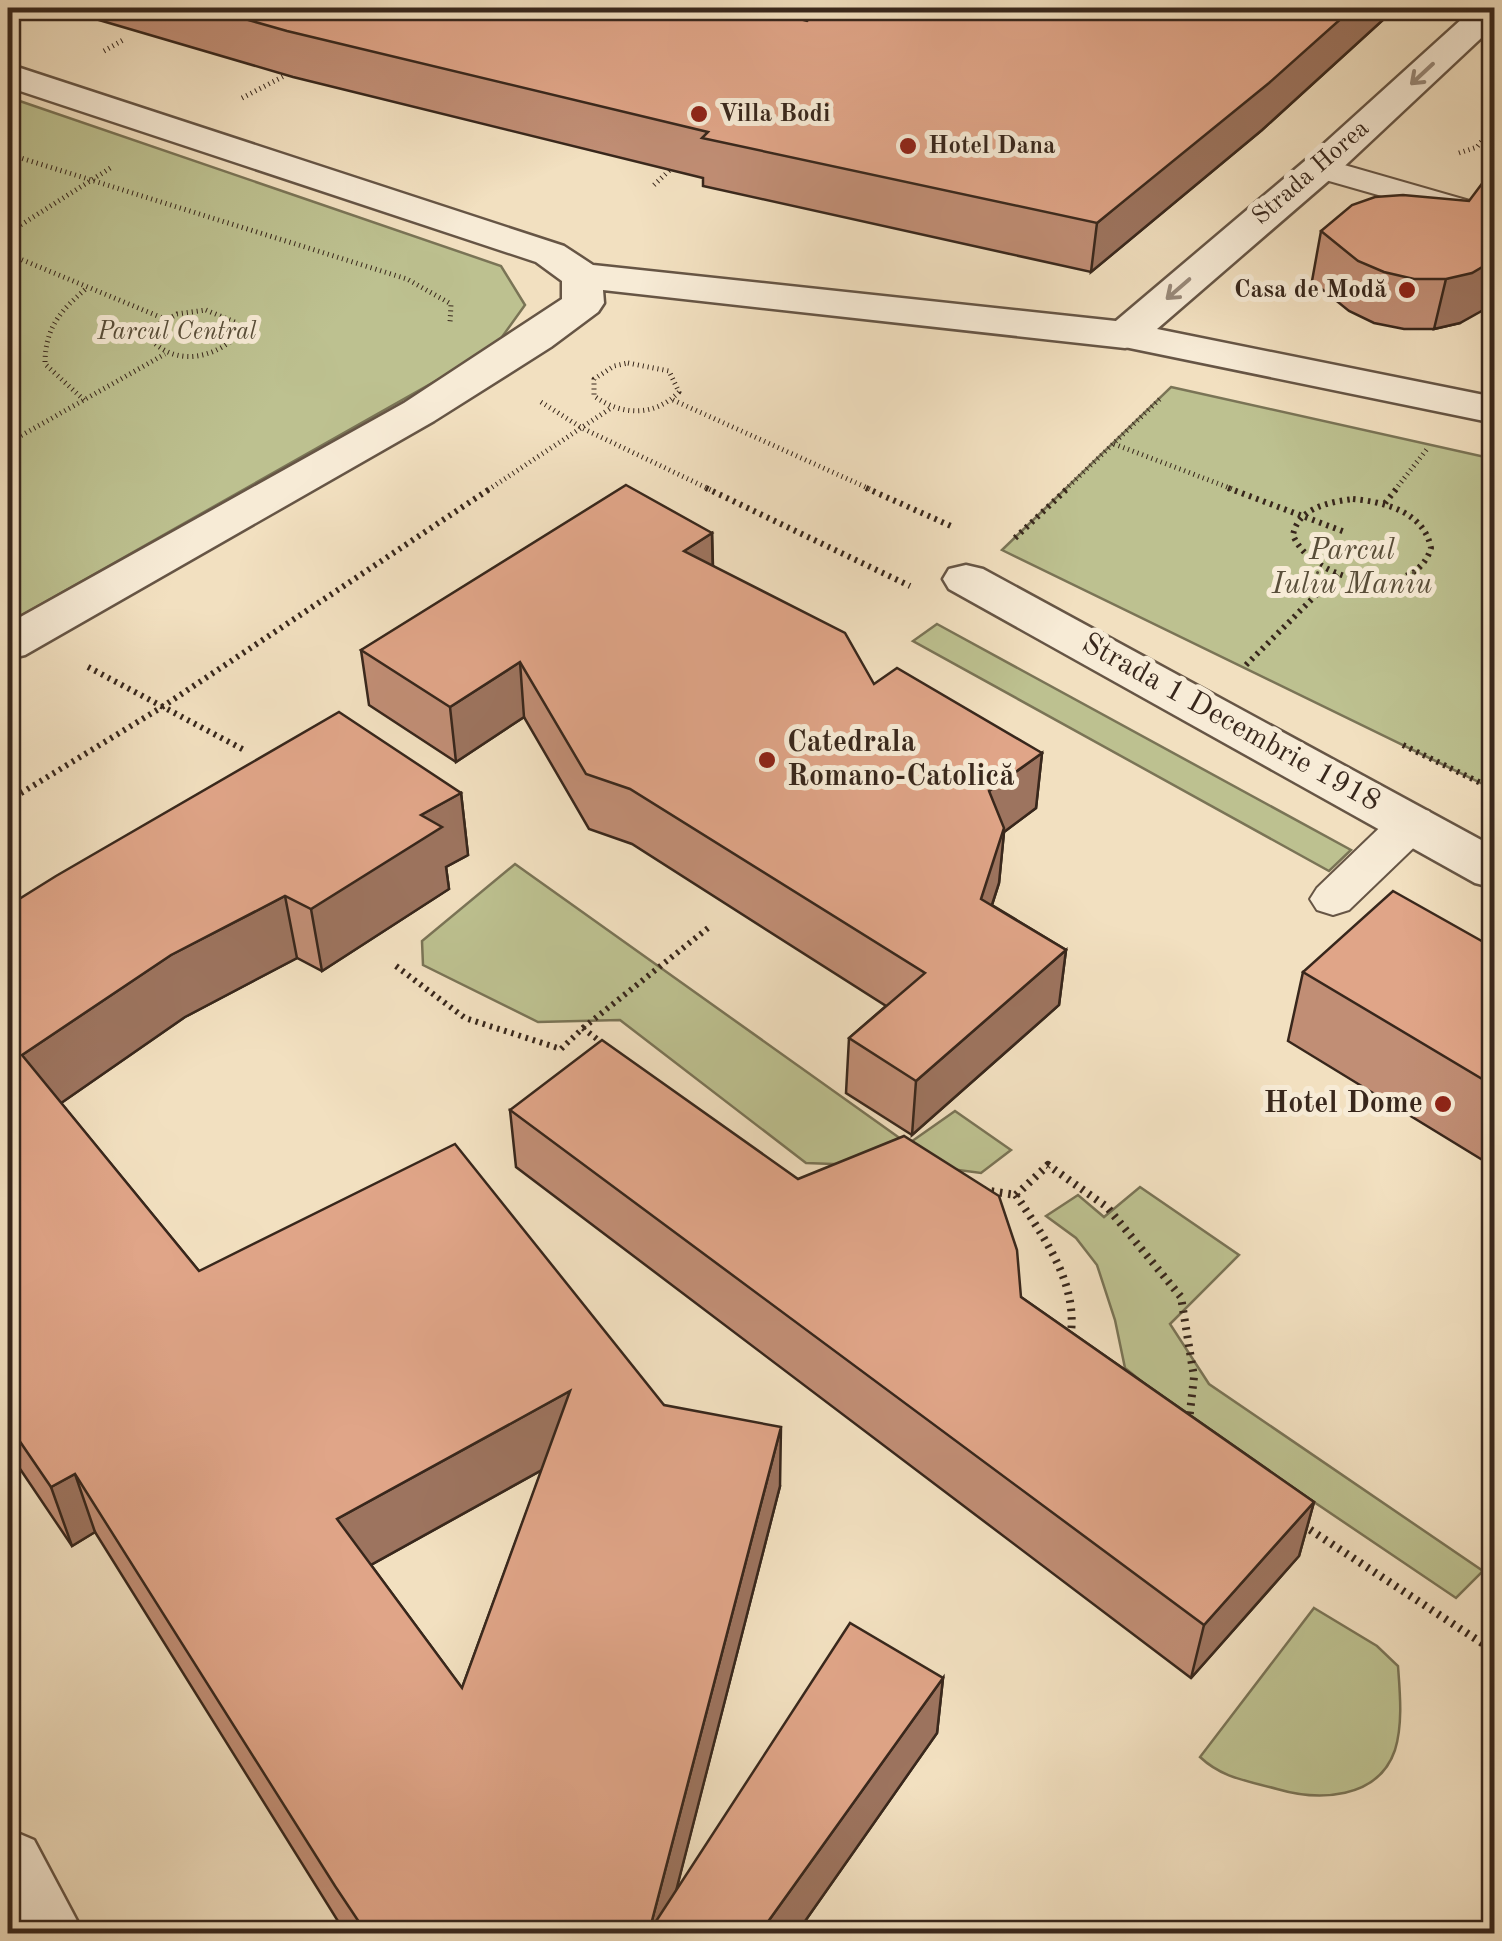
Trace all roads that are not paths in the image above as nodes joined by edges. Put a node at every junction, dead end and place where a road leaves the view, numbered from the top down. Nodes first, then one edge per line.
1 (1494, 8) edge
2 (8, 75) edge
3 (1320, 168) junction
4 (1494, 218) edge
5 (582, 276) junction
6 (1125, 334) junction
7 (1494, 410) edge
8 (964, 563) road end
9 (16, 639) edge
10 (1412, 822) junction
11 (1488, 856) edge
12 (1333, 900) dead end
13 (8, 1864) edge
14 (47, 1934) edge

1 -> 3 street, Strada Horea
2 - 5 street
3 - 4 lane
3 -> 6 street, Strada Horea
5 - 6 street
5 - 9 street
6 - 7 street
8 - 10 street, Strada 1 Decembrie 1918
10 - 11 street, Strada 1 Decembrie 1918
10 - 12 lane
13 - 14 street

